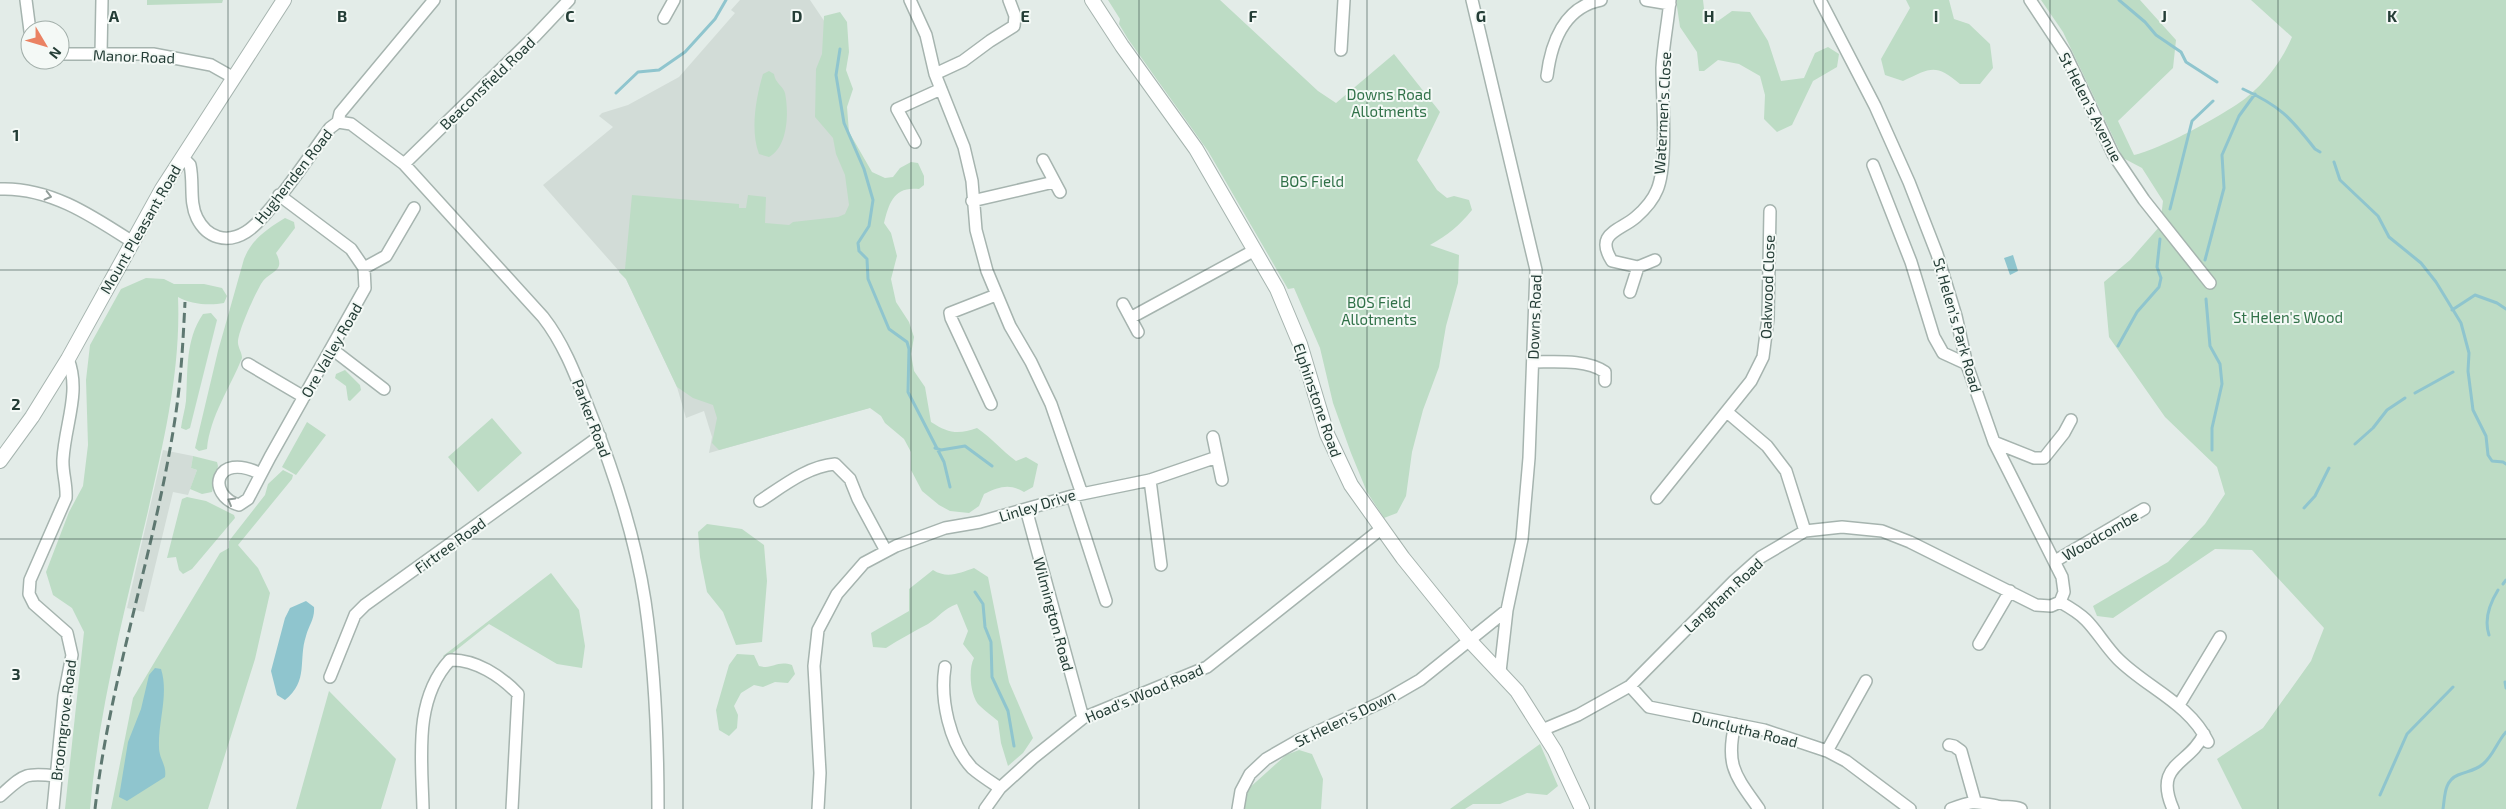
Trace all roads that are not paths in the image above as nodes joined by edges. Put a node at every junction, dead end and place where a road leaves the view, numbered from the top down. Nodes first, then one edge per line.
1 (26, 0) edge
2 (102, 0) edge
3 (284, 0) edge
4 (434, 0) edge
5 (568, 0) edge
6 (674, 0) edge
7 (910, 0) edge
8 (1009, 0) edge
9 (1092, 0) edge
10 (1344, 0) edge
11 (1472, 0) edge
12 (1601, 0) edge
13 (1646, 0) edge
14 (1820, 0) edge
15 (2030, 0) edge
16 (1670, 2) edge
17 (664, 18) dead end
18 (29, 20) edge
19 (1338, 43) dead end
20 (70, 54) edge
21 (101, 54) junction
22 (935, 74) junction
23 (1547, 76) dead end
24 (234, 78) junction
25 (941, 89) junction
26 (338, 122) junction
27 (915, 142) dead end
28 (182, 157) junction
29 (1043, 160) dead end
30 (404, 164) junction
31 (1873, 165) dead end
32 (0, 189) edge
33 (279, 195) junction
34 (972, 201) junction
35 (414, 208) dead end
36 (1770, 211) dead end
37 (131, 241) junction
38 (1255, 250) junction
39 (1654, 260) dead end
40 (1638, 267) junction
41 (364, 268) junction
42 (2210, 283) dead end
43 (1630, 292) dead end
44 (996, 295) junction
45 (1123, 304) dead end
46 (1132, 317) junction
47 (1138, 332) dead end
48 (332, 349) junction
49 (68, 359) junction
50 (1533, 362) junction
51 (248, 364) dead end
52 (1967, 364) junction
53 (1605, 381) dead end
54 (384, 389) dead end
55 (304, 397) junction
56 (991, 404) dead end
57 (1727, 412) junction
58 (2070, 420) dead end
59 (600, 436) junction
60 (1213, 437) dead end
61 (1994, 442) junction
62 (2, 454) edge
63 (1217, 457) junction
64 (261, 474) dead end
65 (1150, 480) junction
66 (1222, 480) dead end
67 (1077, 495) junction
68 (1657, 498) dead end
69 (760, 501) dead end
70 (1026, 509) junction
71 (2144, 510) dead end
72 (1381, 529) junction
73 (1805, 531) junction
74 (886, 551) junction
75 (2055, 561) junction
76 (1161, 565) dead end
77 (2010, 591) junction
78 (1106, 600) dead end
79 (2060, 602) junction
80 (1507, 610) junction
81 (2220, 637) dead end
82 (1470, 641) junction
83 (1979, 644) dead end
84 (945, 666) dead end
85 (1500, 672) junction
86 (330, 677) dead end
87 (1866, 681) dead end
88 (1630, 686) junction
89 (2179, 705) junction
90 (1083, 718) junction
91 (1735, 724) junction
92 (1542, 730) junction
93 (1948, 745) dead end
94 (1826, 751) junction
95 (56, 776) junction
96 (1000, 788) junction
97 (0, 796) edge
98 (1975, 801) junction
99 (53, 809) edge
100 (423, 809) edge
101 (512, 809) edge
102 (658, 809) edge
103 (818, 809) edge
104 (985, 809) edge
105 (1238, 809) edge
106 (1582, 809) edge
107 (1758, 809) edge
108 (1910, 809) edge
109 (1951, 809) edge
110 (2021, 809) edge
111 (2173, 809) edge

1 - 18 street
2 - 21 street
3 - 24 street, Mount Pleasant Road
4 - 26 street, Hughenden Road
5 - 30 street, Beaconsfield Road
6 - 17 street
7 - 22 street, Linley Drive
8 - 22 street
9 - 38 street, Elphinstone Road
10 - 19 street
11 - 50 street, Downs Road
12 - 23 street
13 - 16 street, Watermen's Close
14 - 52 street, St Helen's Park Road
15 - 42 street, St Helen's Avenue
16 - 40 street, Watermen's Close
20 - 21 street, Manor Road
21 - 24 street, Manor Road
22 - 25 street, Linley Drive
24 - 28 street, Mount Pleasant Road
25 - 27 street
25 - 34 street, Linley Drive
26 - 30 street, Parker Road
26 - 33 street, Hughenden Road
28 - 33 street, Hughenden Road
28 - 37 street, Mount Pleasant Road
29 - 34 street
30 - 59 street, Parker Road
31 - 52 street
32 -> 37 street
33 - 41 street
34 - 44 street, Linley Drive
35 - 41 street
36 - 57 street, Oakwood Close
37 - 49 street, Mount Pleasant Road
38 - 46 street
38 - 72 street, Elphinstone Road
39 - 40 street
40 - 43 street
41 - 48 street, Ore Valley Road
44 - 56 street
44 - 67 street, Linley Drive
45 - 46 street
46 - 47 street
48 - 54 street
48 - 55 street, Ore Valley Road
49 - 62 street, Mount Pleasant Road
49 - 95 street, Broomgrove Road
50 - 53 street
50 - 80 street, Downs Road
51 - 55 street
52 - 61 street, St Helen's Park Road
55 - 64 street, Ore Valley Road
57 - 68 street, Oakwood Close
57 - 73 street
58 - 61 street
59 - 86 street, Firtree Road
59 - 102 street, Parker Road
60 - 63 street
61 - 75 street, St Helen's Park Road
63 - 65 street
63 - 66 street
65 - 67 street
65 - 76 street
67 - 70 street, Linley Drive
67 - 78 street
69 - 74 street
70 - 74 street, Linley Drive
70 - 90 street, Wilmington Road
71 - 75 street, Woodcombe
72 - 82 street, Elphinstone Road
72 - 90 street, Hoad's Wood Road
73 - 77 street, Langham Road
73 - 88 street, Langham Road
74 - 103 street, Linley Drive
75 - 79 street, St Helen's Park Road
77 - 79 street, Langham Road
77 - 83 street
79 - 89 street
80 - 82 street
80 - 85 street, Downs Road
81 - 89 street
82 - 85 street, Elphinstone Road
82 - 105 street, St Helen's Down
84 - 96 street
85 - 92 street, Elphinstone Road
87 - 94 street
88 - 91 street, Dunclutha Road
88 - 92 street, Langham Road
89 - 111 street
90 - 96 street, Hoad's Wood Road
91 - 94 street, Dunclutha Road
91 - 107 street
92 - 106 street, Elphinstone Road
93 - 98 street
94 - 108 street, Dunclutha Road
95 - 97 street
95 - 99 street, Broomgrove Road
96 - 104 street, Hoad's Wood Road
98 - 109 street
98 - 110 street
100 - 101 street

